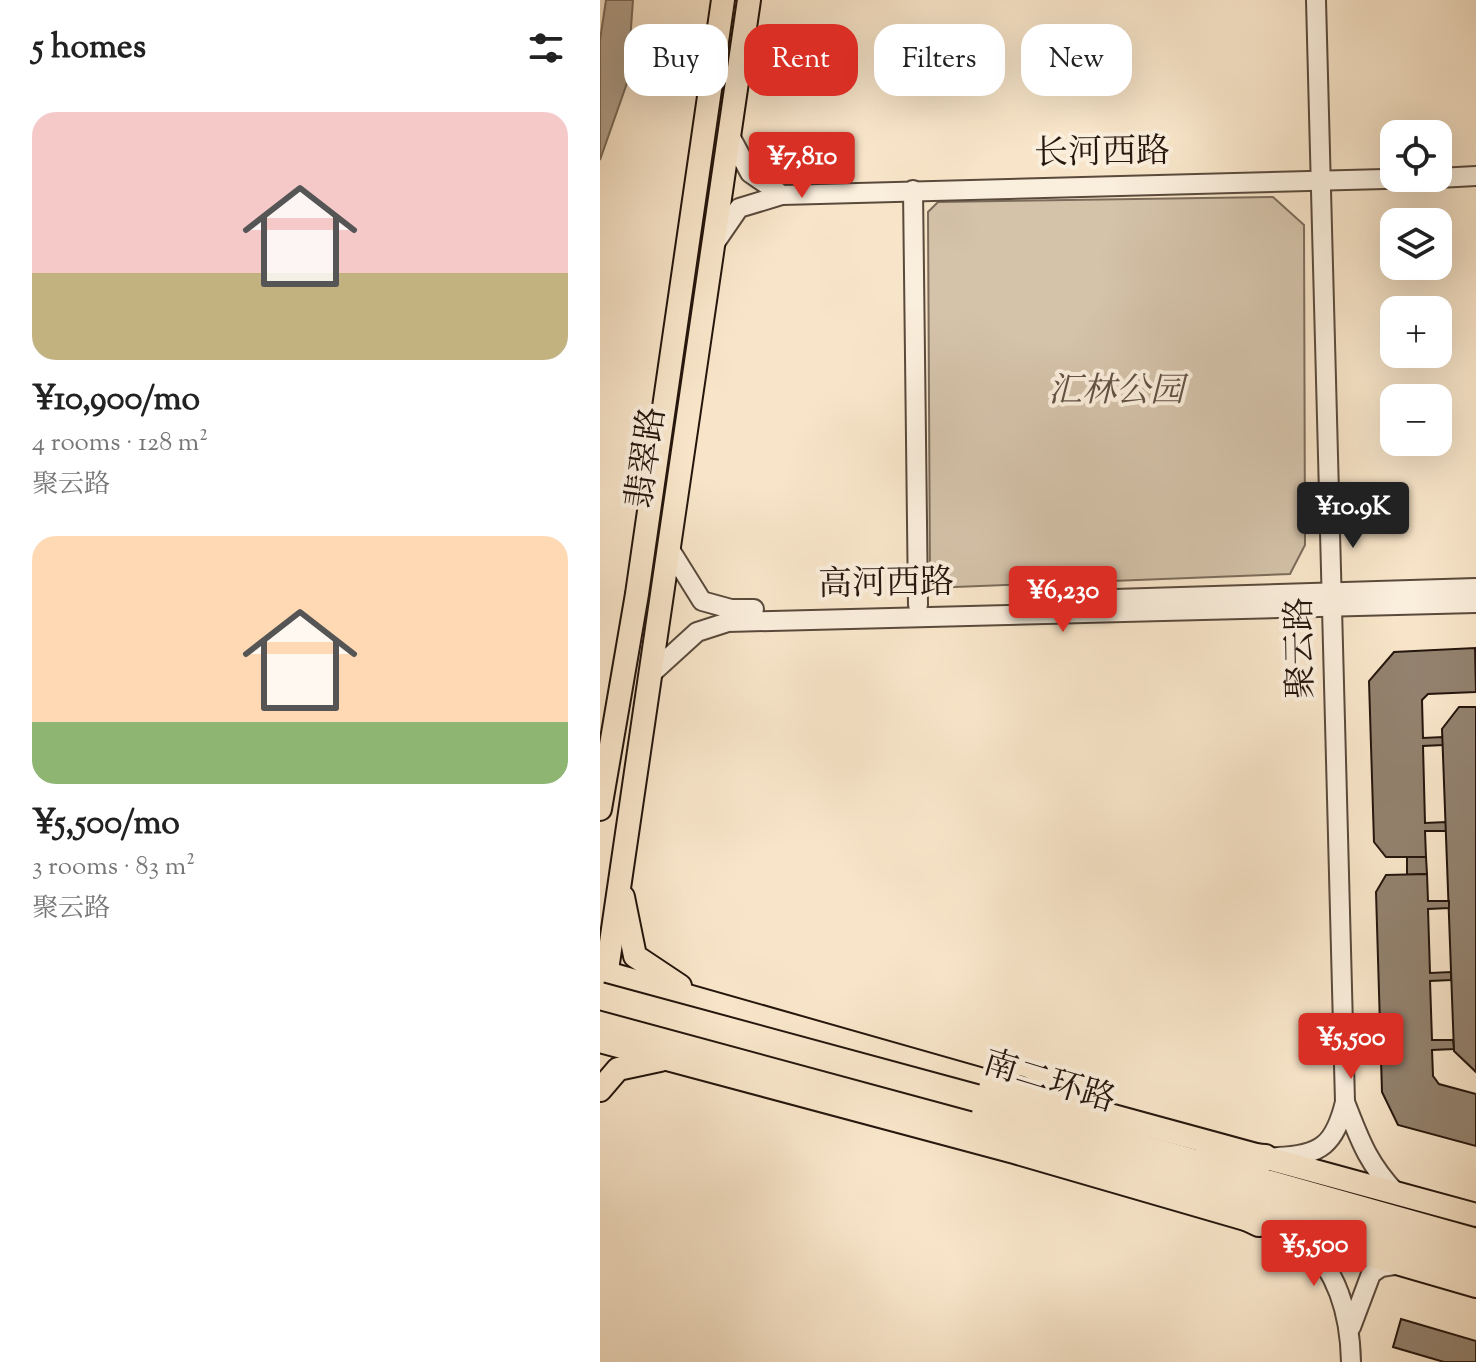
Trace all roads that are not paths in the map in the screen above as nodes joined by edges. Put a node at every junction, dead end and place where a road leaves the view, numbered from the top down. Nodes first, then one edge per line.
1 (723, 0) edge
2 (749, 0) edge
3 (1316, 0) edge
4 (729, 134) junction
5 (1476, 176) edge
6 (1452, 177) edge
7 (1380, 179) edge
8 (1320, 181) junction
9 (913, 190) junction
10 (782, 195) junction
11 (713, 246) junction
12 (669, 548) junction
13 (1476, 588) edge
14 (1333, 599) junction
15 (1476, 603) edge
16 (918, 605) junction
17 (652, 673) junction
18 (600, 809) edge
19 (620, 884) junction
20 (602, 980) edge
21 (699, 999) junction
22 (600, 1021) edge
23 (600, 1041) edge
24 (666, 1059) junction
25 (600, 1090) edge
26 (1018, 1090) junction
27 (1345, 1102) junction
28 (974, 1110) junction
29 (1014, 1152) junction
30 (1265, 1158) junction
31 (1144, 1159) junction
32 (1396, 1193) junction
33 (1476, 1215) edge
34 (1259, 1223) junction
35 (1308, 1242) junction
36 (1476, 1242) edge
37 (1476, 1263) edge
38 (1391, 1266) junction
39 (1476, 1286) edge
40 (1476, 1294) edge
41 (1351, 1327) junction
42 (1351, 1362) edge

1 - 18 main road, 翡翠路
2 - 4 main road, 翡翠路
3 - 8 street, 聚云路
4 - 10 street
4 - 11 main road, 翡翠路
5 - 6 street
7 - 8 street, 长河西路
8 - 9 street, 长河西路
8 - 14 street, 聚云路
9 - 10 street, 长河西路
9 - 16 street
10 - 11 street, 长河西路
11 - 12 main road, 翡翠路
12 - 16 street, 高河西路
12 - 17 main road, 翡翠路
13 - 14 street, 高河西路
14 - 15 street, 高河西路
14 - 16 street, 高河西路
14 - 17 street, 高河西路
14 - 27 street, 聚云路
17 - 19 main road, 翡翠路
19 - 20 main road, 翡翠路
19 - 21 main road
20 - 21 main road
20 - 22 main road, 翡翠路
20 - 28 highway, 南二环路, bridge
21 - 26 main road
22 - 28 highway, 南二环路
23 - 24 main road
24 - 25 main road
24 - 29 main road
26 - 30 main road
26 - 31 highway
27 - 30 street
27 - 32 street
28 - 31 highway, 南二环路
29 - 31 highway
29 - 34 main road
30 - 31 highway
30 - 32 main road
31 - 34 highway
31 - 36 highway, 南二环路
31 - 37 highway, 南二环路
32 - 33 main road
34 - 35 main road
35 - 38 main road
35 - 41 street
38 - 39 main road
38 - 40 street
38 - 41 street
41 - 42 street

